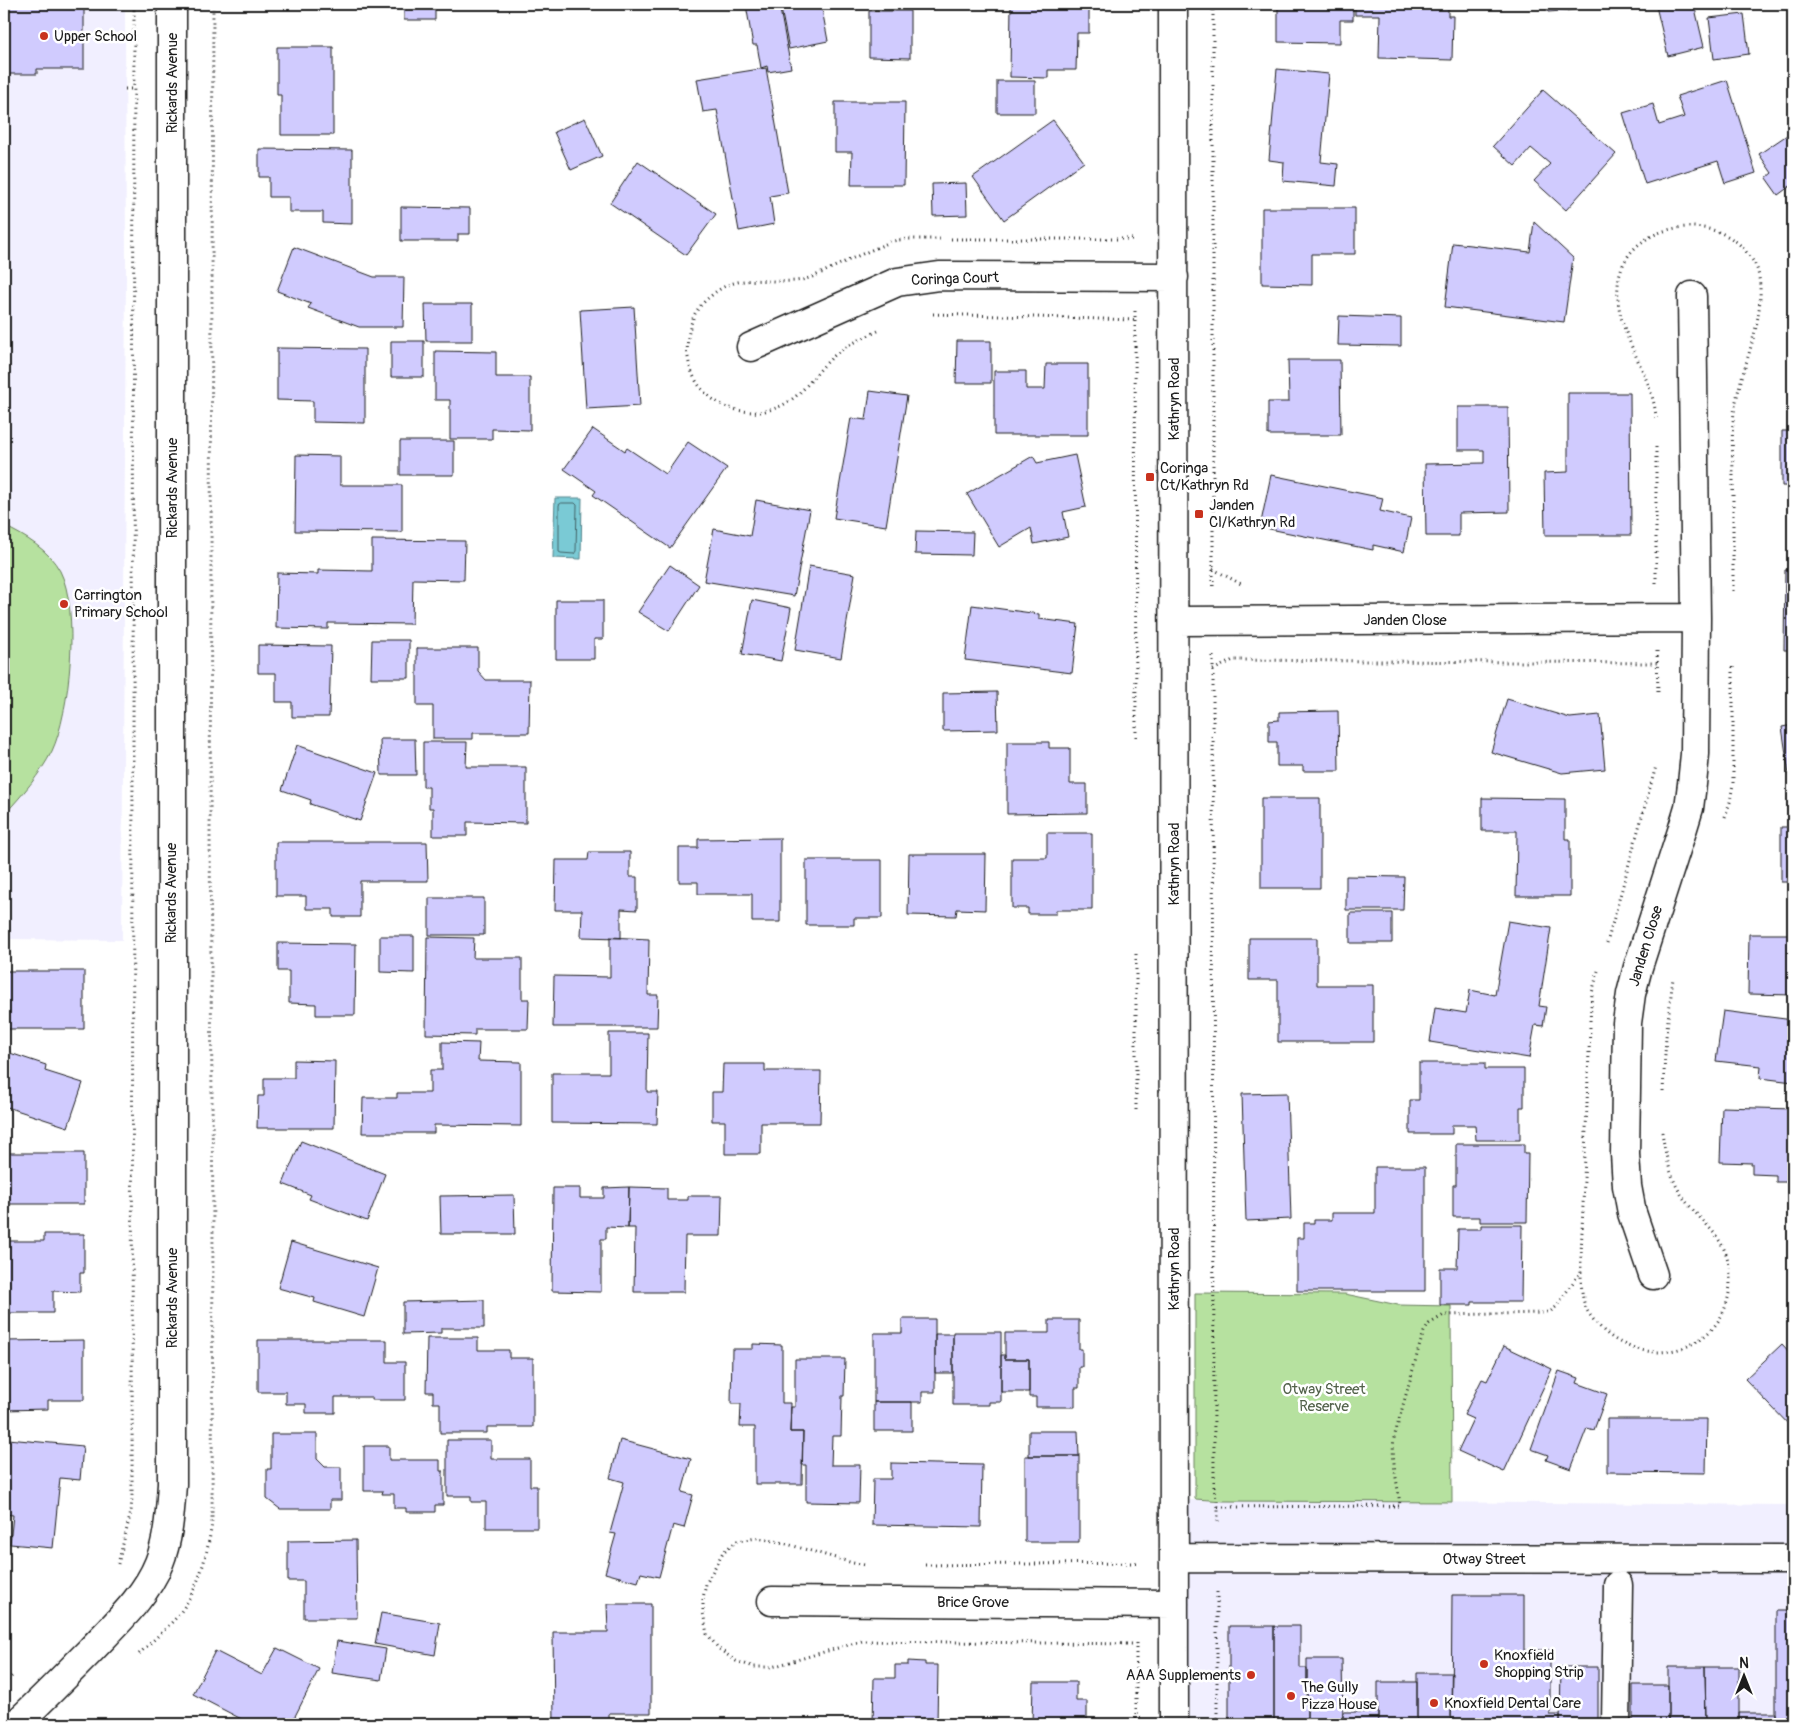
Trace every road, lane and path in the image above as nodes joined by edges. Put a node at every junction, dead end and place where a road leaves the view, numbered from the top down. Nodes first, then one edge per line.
1 (134, 4) edge
2 (172, 4) edge
3 (1174, 4) edge
4 (1213, 4) edge
5 (125, 89) dead end
6 (134, 89) junction
7 (1174, 277) junction
8 (1692, 296) dead end
9 (751, 347) dead end
10 (1213, 590) dead end
11 (1696, 618) junction
12 (1175, 621) junction
13 (1213, 653) dead end
14 (1657, 663) dead end
15 (1213, 670) junction
16 (1581, 1271) dead end
17 (1653, 1275) dead end
18 (1218, 1507) junction
19 (1218, 1526) dead end
20 (1174, 1558) junction
21 (1793, 1559) edge
22 (116, 1570) dead end
23 (1618, 1585) dead end
24 (1216, 1588) dead end
25 (772, 1601) dead end
26 (1174, 1604) junction
27 (1136, 1638) dead end
28 (17, 1671) dead end
29 (4, 1684) edge
30 (16, 1724) edge
31 (1136, 1724) edge
32 (1174, 1724) edge
33 (1217, 1724) edge
34 (1616, 1724) edge

1 - 6 path
2 - 30 street, Rickards Avenue
3 - 7 street, Kathryn Road
4 - 10 path
5 - 6 path
6 - 22 path
7 - 9 street, Coringa Court
7 - 12 street, Kathryn Road
8 - 11 street, Janden Close
11 - 12 street, Janden Close
11 - 17 street, Janden Close
12 - 20 street, Kathryn Road
13 - 15 path
14 - 15 path
15 - 18 path
16 - 18 path
18 - 19 path
20 - 21 street, Otway Street
20 - 26 street, Kathryn Road
23 - 34 street
24 - 33 path
25 - 26 street, Brice Grove
26 - 32 street, Kathryn Road
27 - 31 path
28 - 29 path

